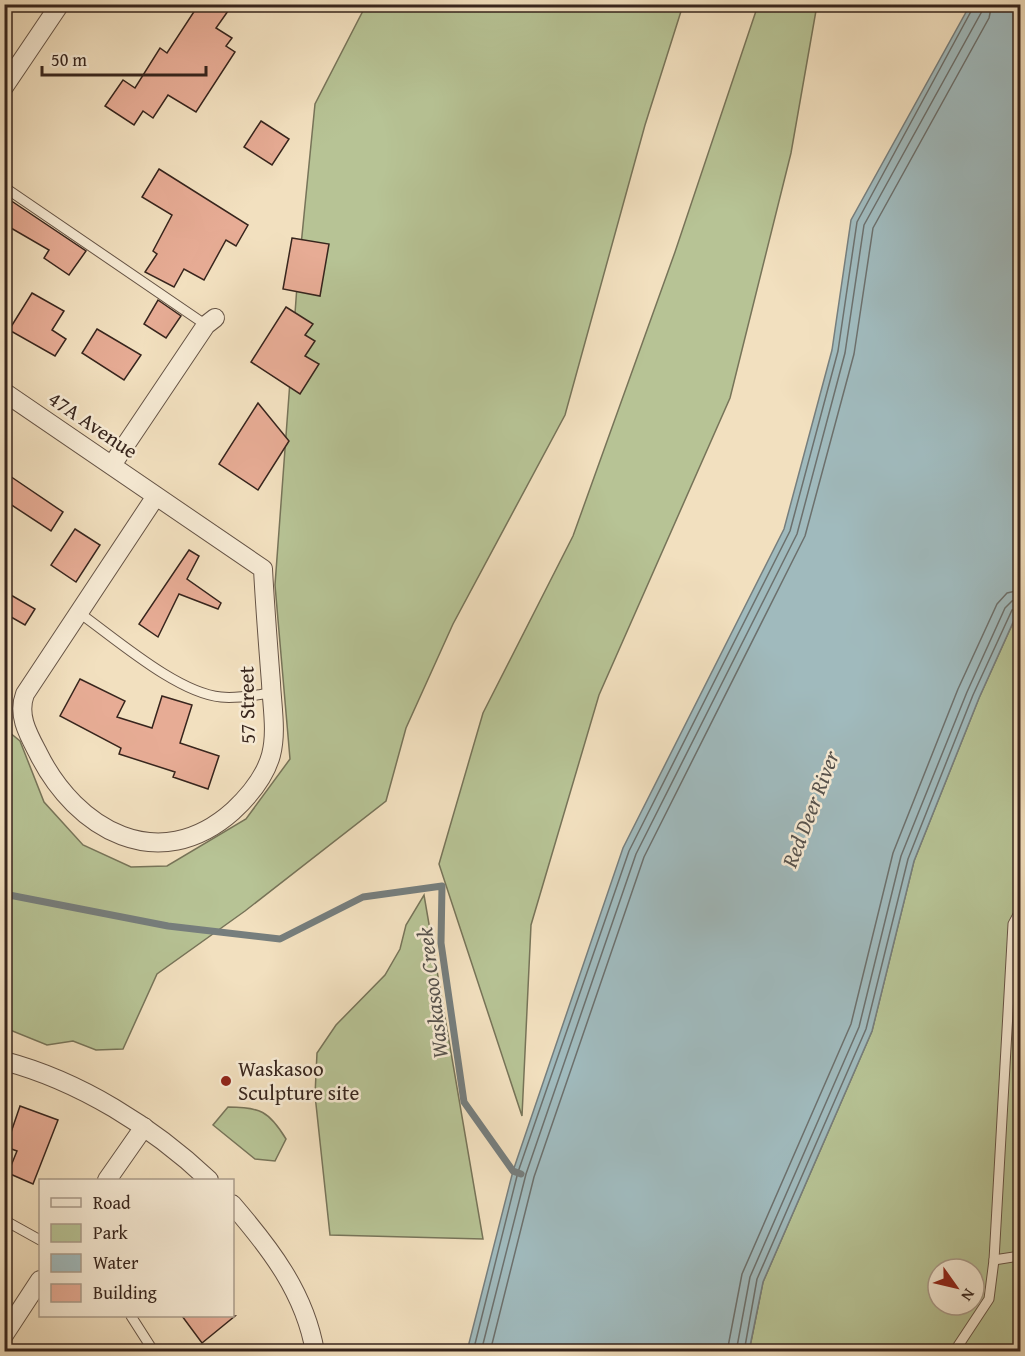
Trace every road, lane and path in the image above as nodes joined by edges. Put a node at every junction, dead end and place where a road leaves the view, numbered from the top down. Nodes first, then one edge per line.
1 (60, 4) edge
2 (4, 87) edge
3 (4, 187) edge
4 (211, 322) joint
5 (4, 392) edge
6 (112, 465) junction
7 (156, 496) junction
8 (78, 612) junction
9 (271, 693) junction
10 (1020, 911) edge
11 (4, 1061) edge
12 (144, 1127) junction
13 (108, 1179) edge
14 (208, 1179) edge
15 (234, 1207) edge
16 (4, 1220) edge
17 (39, 1239) edge
18 (1020, 1256) edge
19 (994, 1260) junction
20 (39, 1282) edge
21 (133, 1317) edge
22 (4, 1335) edge
23 (154, 1352) edge
24 (315, 1352) edge
25 (954, 1352) edge

1 - 2 street
3 - 4 lane
4 - 6 street
5 - 6 street, 47A Avenue
6 - 7 street, 47A Avenue
7 - 8 street, 57 Street
7 - 9 street, 57 Street
8 - 9 lane
8 - 9 street, 57 Street
10 - 19 lane
11 - 12 street
12 - 13 street
12 - 14 street
15 - 24 street
16 - 17 lane
18 - 19 lane
19 - 25 lane
20 - 22 street
21 - 23 lane

